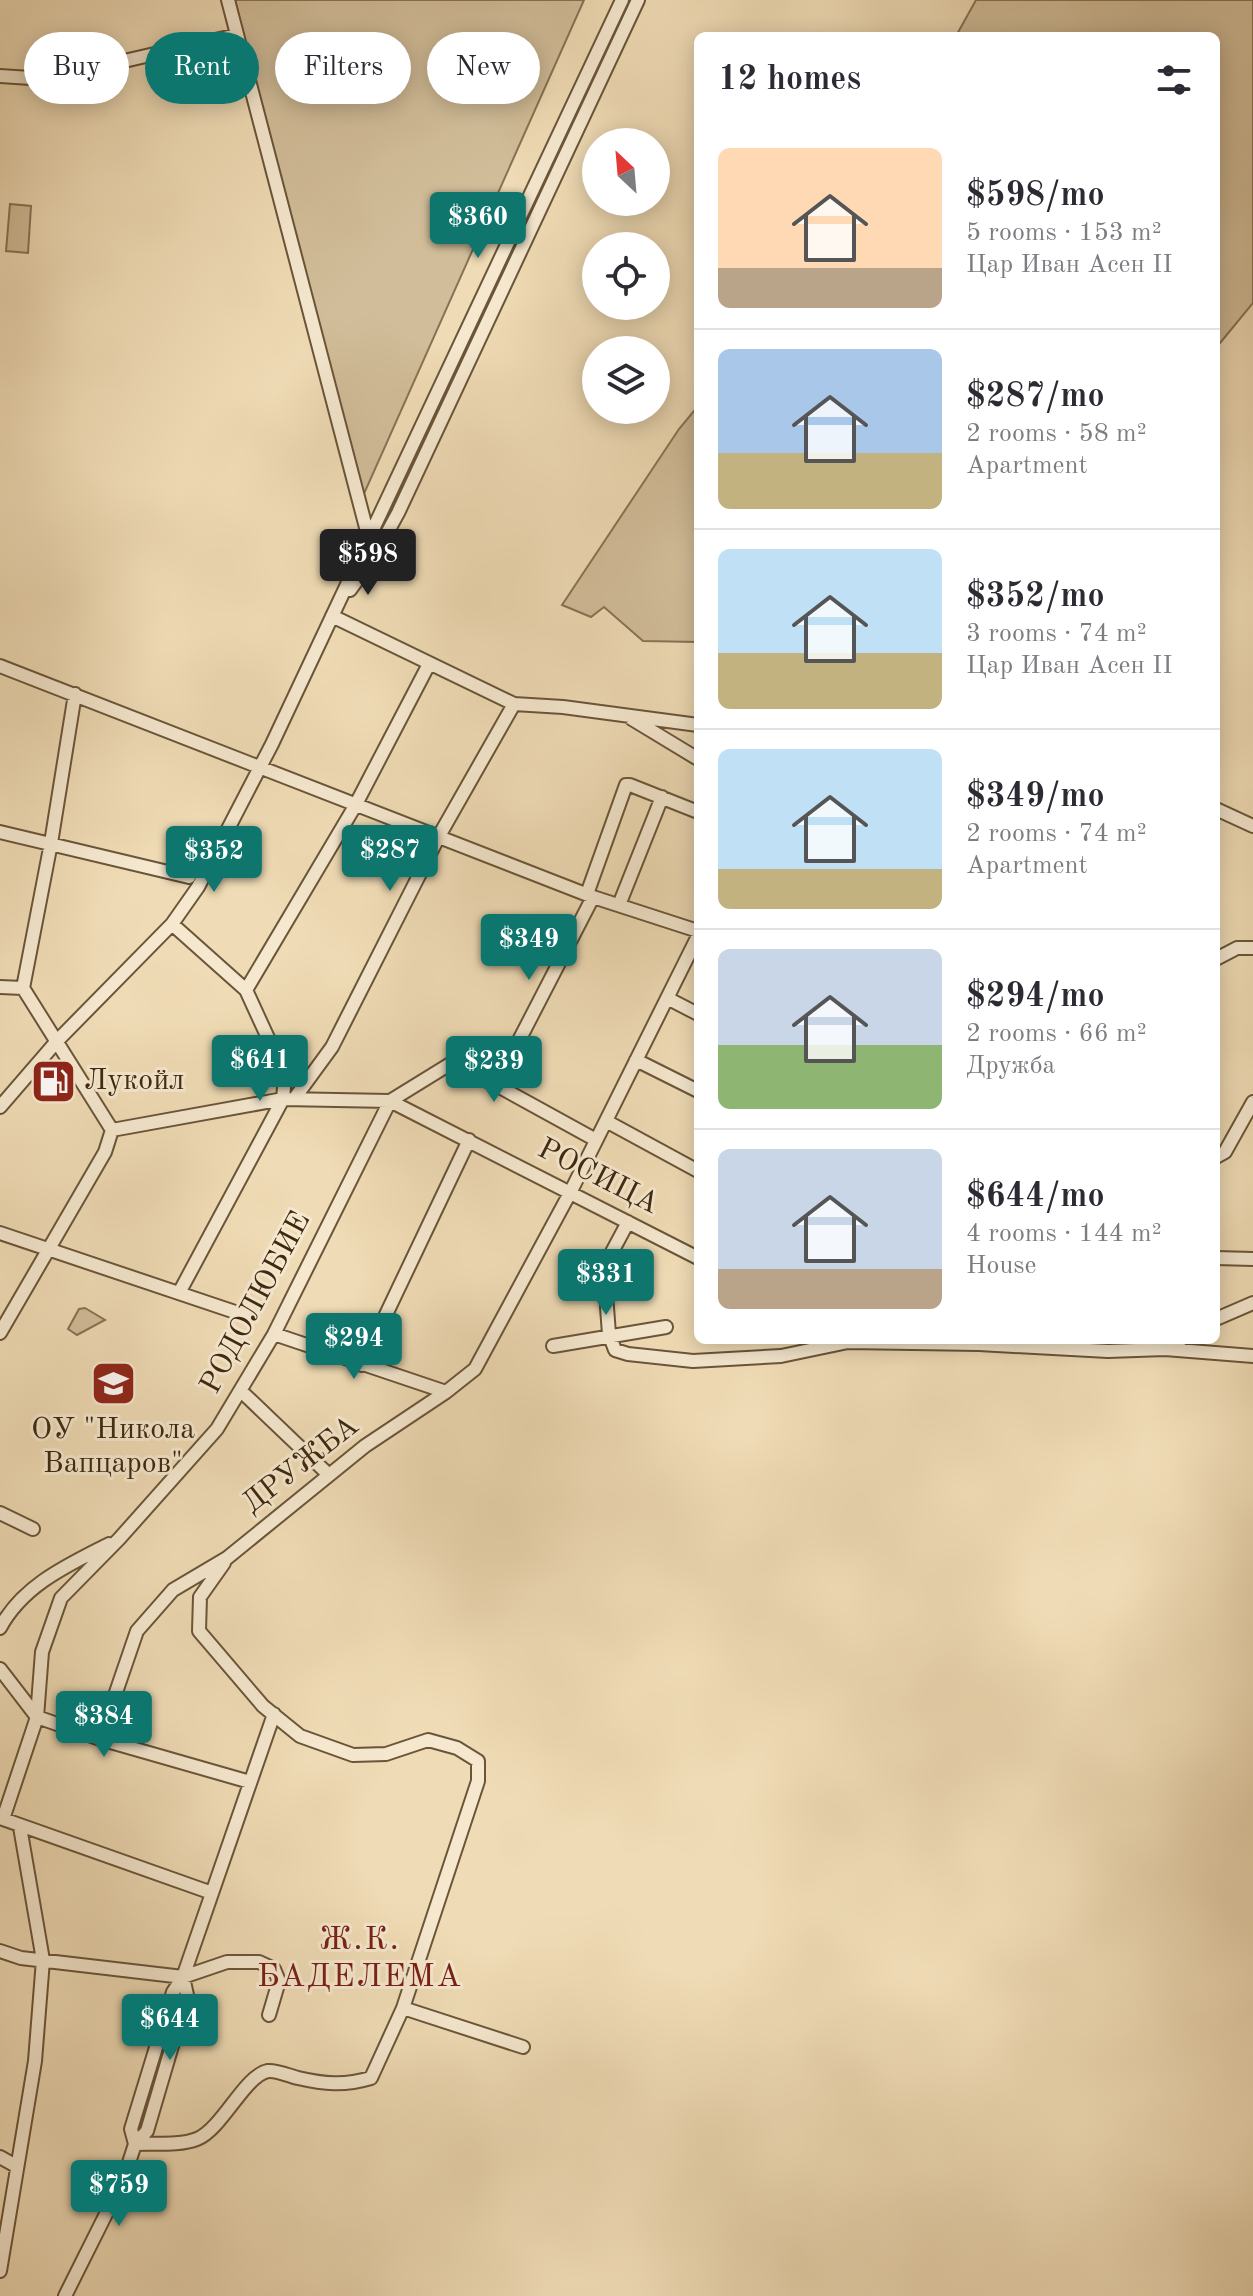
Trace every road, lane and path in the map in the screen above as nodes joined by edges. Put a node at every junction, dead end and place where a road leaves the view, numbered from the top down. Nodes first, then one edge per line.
1 (228, 0) edge
2 (622, 0) edge
3 (638, 0) edge
4 (236, 32) edge
5 (145, 56) edge
6 (0, 76) edge
7 (255, 104) edge
8 (369, 537) junction
9 (374, 557) junction
10 (332, 616) junction
11 (429, 664) junction
12 (0, 666) edge
13 (75, 694) junction
14 (514, 704) junction
15 (628, 717) junction
16 (694, 725) edge
17 (694, 757) edge
18 (260, 767) junction
19 (662, 797) junction
20 (355, 806) junction
21 (694, 810) edge
22 (1220, 811) edge
23 (1253, 826) edge
24 (0, 832) edge
25 (439, 836) junction
26 (51, 843) junction
27 (189, 877) dead end
28 (590, 895) junction
29 (619, 905) junction
30 (172, 924) junction
31 (694, 933) edge
32 (694, 942) edge
33 (1253, 948) edge
34 (1220, 957) edge
35 (0, 987) edge
36 (23, 988) junction
37 (246, 990) junction
38 (667, 998) junction
39 (694, 1012) edge
40 (57, 1041) junction
41 (636, 1060) junction
42 (496, 1085) junction
43 (694, 1089) edge
44 (288, 1099) junction
45 (390, 1101) junction
46 (1253, 1102) edge
47 (0, 1107) edge
48 (606, 1121) junction
49 (112, 1130) junction
50 (469, 1140) junction
51 (596, 1140) junction
52 (1220, 1155) edge
53 (694, 1169) edge
54 (571, 1191) junction
55 (628, 1222) junction
56 (0, 1233) edge
57 (49, 1249) junction
58 (694, 1256) edge
59 (1220, 1258) edge
60 (1253, 1259) edge
61 (179, 1293) junction
62 (1253, 1303) edge
63 (244, 1315) dead end
64 (1220, 1317) edge
65 (666, 1327) dead end
66 (0, 1333) edge
67 (274, 1334) junction
68 (609, 1334) junction
69 (838, 1344) edge
70 (958, 1344) edge
71 (1174, 1344) edge
72 (1198, 1344) edge
73 (553, 1346) dead end
74 (1165, 1349) junction
75 (1203, 1352) junction
76 (1253, 1356) edge
77 (362, 1365) junction
78 (241, 1391) junction
79 (446, 1392) junction
80 (329, 1475) junction
81 (0, 1513) edge
82 (33, 1529) dead end
83 (119, 1539) junction
84 (227, 1558) junction
85 (0, 1628) edge
86 (0, 1669) edge
87 (274, 1714) junction
88 (37, 1717) junction
89 (100, 1739) junction
90 (250, 1782) junction
91 (2, 1819) edge
92 (20, 1827) junction
93 (212, 1893) junction
94 (0, 1951) edge
95 (43, 1960) junction
96 (183, 1977) junction
97 (403, 2008) junction
98 (269, 2015) dead end
99 (523, 2047) dead end
100 (135, 2144) junction
101 (0, 2157) edge
102 (16, 2166) junction
103 (0, 2271) edge
104 (65, 2296) edge

1 - 4 street
2 - 8 street
3 - 9 street
5 - 6 street
7 - 8 street
8 - 9 street
8 - 10 street
9 - 10 street
10 - 11 street
10 - 18 street
11 - 14 street
11 - 20 street
12 - 13 street
13 - 18 street
13 - 26 street
14 - 15 street
14 - 25 street
15 - 16 street
15 - 17 street
18 - 20 street
18 - 30 street
19 - 21 street
19 - 28 street
19 - 29 street
20 - 25 street
20 - 37 street
22 - 23 street
24 - 26 street
25 - 28 street
25 - 44 street
26 - 27 street
26 - 36 street
28 - 29 street
28 - 42 street
29 - 31 street
30 - 37 street
30 - 40 street
32 - 38 street, ДРУЖБА
33 - 34 street
35 - 36 street
36 - 40 street
37 - 44 street
38 - 39 street
38 - 41 street, ДРУЖБА
40 - 47 street
40 - 49 street
41 - 43 street
41 - 48 street, ДРУЖБА
42 - 45 street
42 - 51 street
44 - 45 street, РОСИЦА
44 - 49 street, РОСИЦА
44 - 61 street
45 - 50 street, РОСИЦА
45 - 67 street, РОДОЛЮБИЕ
46 - 52 street
48 - 51 street, ДРУЖБА
48 - 53 street
49 - 57 street
50 - 54 street, РОСИЦА
50 - 77 street
51 - 54 street, ДРУЖБА
54 - 55 street, РОСИЦА
54 - 79 street, ДРУЖБА
55 - 58 street, РОСИЦА
55 - 68 street
56 - 57 street
57 - 61 street
57 - 66 street
59 - 60 street
61 - 63 street
62 - 64 street
65 - 68 street
67 - 77 street
67 - 78 street, РОДОЛЮБИЕ
68 - 69 street
68 - 73 street
70 - 74 street
71 - 74 street
72 - 75 street
74 - 75 street
75 - 76 street
77 - 79 street
78 - 80 street
78 - 83 street, РОДОЛЮБИЕ
79 - 80 street, ДРУЖБА
80 - 84 street, ДРУЖБА
81 - 82 street
83 - 85 street
83 - 88 street, РОДОЛЮБИЕ
84 - 87 street
84 - 89 street, ДРУЖБА
86 - 88 street
87 - 90 street
87 - 97 street
88 - 89 street
88 - 91 street, РОДОЛЮБИЕ
89 - 90 street
90 - 93 street
91 - 92 street
92 - 93 street
92 - 95 street
93 - 96 street
94 - 95 street
95 - 96 street
95 - 102 street
96 - 98 street
96 - 100 street
97 - 99 street
97 - 100 street
100 - 104 street
101 - 102 street
102 - 103 street

